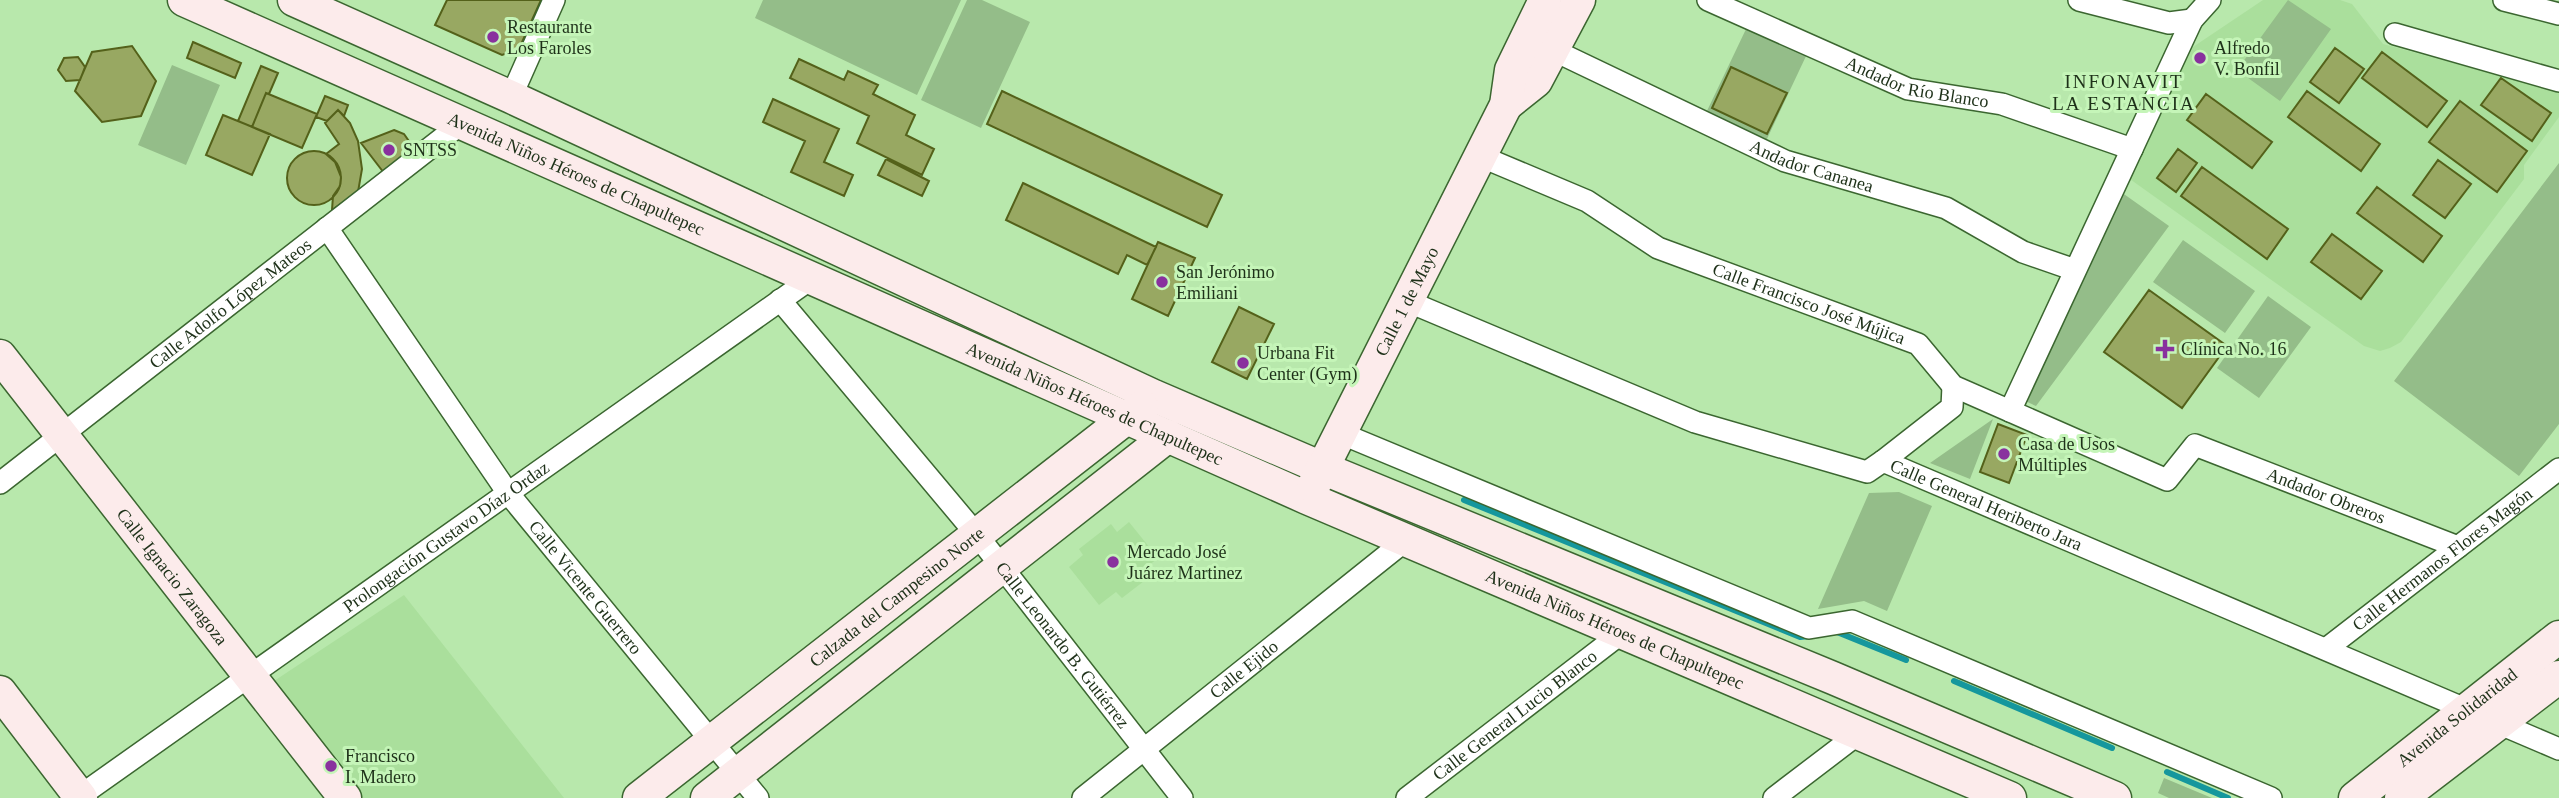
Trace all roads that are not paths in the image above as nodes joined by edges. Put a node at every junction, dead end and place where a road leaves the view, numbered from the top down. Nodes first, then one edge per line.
1 (184, 0) edge
2 (293, 0) edge
3 (554, 0) edge
4 (1545, 0) edge
5 (1579, 0) edge
6 (1709, 0) edge
7 (2079, 0) edge
8 (2210, 0) edge
9 (2504, 0) edge
10 (2559, 14) edge
11 (2192, 20) junction
12 (2395, 34) dead end
13 (1553, 50) junction
14 (2559, 80) edge
15 (511, 97) junction
16 (1506, 104) junction
17 (462, 123) junction
18 (2132, 149) junction
19 (1480, 156) junction
20 (327, 228) junction
21 (2075, 270) junction
22 (812, 278) junction
23 (780, 300) junction
24 (1407, 301) junction
25 (0, 356) edge
26 (1953, 386) junction
27 (1154, 396) junction
28 (2010, 411) junction
29 (1128, 418) junction
30 (1340, 432) junction
31 (62, 435) junction
32 (1168, 436) junction
33 (2195, 445) joint
34 (1883, 461) junction
35 (1322, 468) junction
36 (2559, 469) edge
37 (0, 483) edge
38 (508, 493) junction
39 (1307, 498) junction
40 (977, 536) junction
41 (1406, 540) junction
42 (2458, 547) junction
43 (1002, 568) junction
44 (1623, 632) junction
45 (2559, 637) edge
46 (841, 642) junction
47 (2326, 649) junction
48 (866, 674) junction
49 (250, 676) junction
50 (2559, 677) edge
51 (779, 690) junction
52 (0, 691) edge
53 (2468, 710) junction
54 (804, 722) junction
55 (2499, 723) junction
56 (1858, 734) junction
57 (713, 741) junction
58 (2559, 749) edge
59 (1144, 750) junction
60 (739, 774) junction
61 (1985, 792) edge
62 (79, 797) edge
63 (345, 798) edge
64 (639, 798) edge
65 (708, 798) edge
66 (758, 798) edge
67 (1083, 798) edge
68 (1182, 798) edge
69 (1407, 798) edge
70 (1774, 798) edge
71 (2010, 798) edge
72 (2115, 798) edge
73 (2271, 798) edge
74 (2355, 798) edge
75 (2401, 798) edge

1 - 17 main road, Avenida Niños Héroes de Chapultepec
2 - 15 main road, Avenida Niños Héroes de Chapultepec
3 - 15 street
4 - 16 main road, Calle 1 de Mayo
5 - 13 main road, Calle 1 de Mayo
6 - 18 street, Andador Río Blanco
7 - 11 street
8 - 11 street
9 - 10 street
11 - 18 street
12 - 14 street
13 - 16 main road, Calle 1 de Mayo
13 - 21 street, Andador Cananea
15 - 27 main road, Avenida Niños Héroes de Chapultepec
16 - 19 main road, Calle 1 de Mayo
17 - 20 street, Calle Adolfo López Mateos
17 - 22 main road, Avenida Niños Héroes de Chapultepec
18 - 21 street
19 - 24 main road, Calle 1 de Mayo
19 - 26 street, Calle Francisco José Mújica
20 - 31 street, Calle Adolfo López Mateos
20 - 38 street, Calle Vicente Guerrero
21 - 28 street
22 - 23 street, Prolongación Gustavo Díaz Ordaz
22 - 29 main road, Avenida Niños Héroes de Chapultepec
23 - 38 street, Prolongación Gustavo Díaz Ordaz
23 - 40 street, Calle Leonardo B. Gutiérrez
24 - 30 main road, Calle 1 de Mayo
24 - 34 street, Calle General Heriberto Jara
25 - 31 main road, Calle Ignacio Zaragoza
26 - 28 street, Calle Francisco José Mújica
26 - 34 street
27 - 29 main road, Calzada del Campesino Norte
27 - 35 main road, Avenida Niños Héroes de Chapultepec
28 - 33 street, Calle Francisco José Mújica
29 - 32 main road, Avenida Niños Héroes de Chapultepec
29 - 40 main road, Calzada del Campesino Norte
30 - 35 main road, Calle 1 de Mayo
30 - 73 street
31 - 37 street, Calle Adolfo López Mateos
31 - 49 main road, Calle Ignacio Zaragoza
32 - 39 main road, Avenida Niños Héroes de Chapultepec
32 - 43 main road
33 - 42 street, Andador Obreros
34 - 47 street, Calle General Heriberto Jara
35 - 39 main road, Calle 1 de Mayo
35 - 72 main road, Avenida Niños Héroes de Chapultepec
36 - 42 street, Calle Hermanos Flores Magón
38 - 49 street, Prolongación Gustavo Díaz Ordaz
38 - 57 street, Calle Vicente Guerrero
39 - 41 main road, Avenida Niños Héroes de Chapultepec
40 - 43 street, Calle Leonardo B. Gutiérrez
40 - 46 main road, Calzada del Campesino Norte
41 - 44 main road, Avenida Niños Héroes de Chapultepec
41 - 59 street, Calle Ejido
42 - 47 street, Calle Hermanos Flores Magón
43 - 48 main road
43 - 59 street, Calle Leonardo B. Gutiérrez
44 - 56 main road, Avenida Niños Héroes de Chapultepec
44 - 69 street, Calle General Lucio Blanco
45 - 53 main road, Avenida Solidaridad
46 - 48 main road
46 - 51 main road, Calzada del Campesino Norte
47 - 53 street, Calle General Heriberto Jara
48 - 54 main road
49 - 62 street, Prolongación Gustavo Díaz Ordaz
49 - 63 main road, Calle Ignacio Zaragoza
50 - 55 main road, Avenida Solidaridad
51 - 54 main road
51 - 57 main road, Calzada del Campesino Norte
52 - 62 main road
53 - 55 street, Calle General Heriberto Jara
53 - 74 main road, Avenida Solidaridad
54 - 60 main road
55 - 58 street, Calle General Heriberto Jara
55 - 75 main road, Avenida Solidaridad
56 - 61 main road, Avenida Niños Héroes de Chapultepec
56 - 70 street
57 - 60 street, Calle Vicente Guerrero
57 - 64 main road, Calzada del Campesino Norte
59 - 67 street, Calle Ejido
59 - 68 street, Calle Leonardo B. Gutiérrez
60 - 65 main road
60 - 66 street, Calle Vicente Guerrero
61 - 71 main road, Avenida Niños Héroes de Chapultepec

